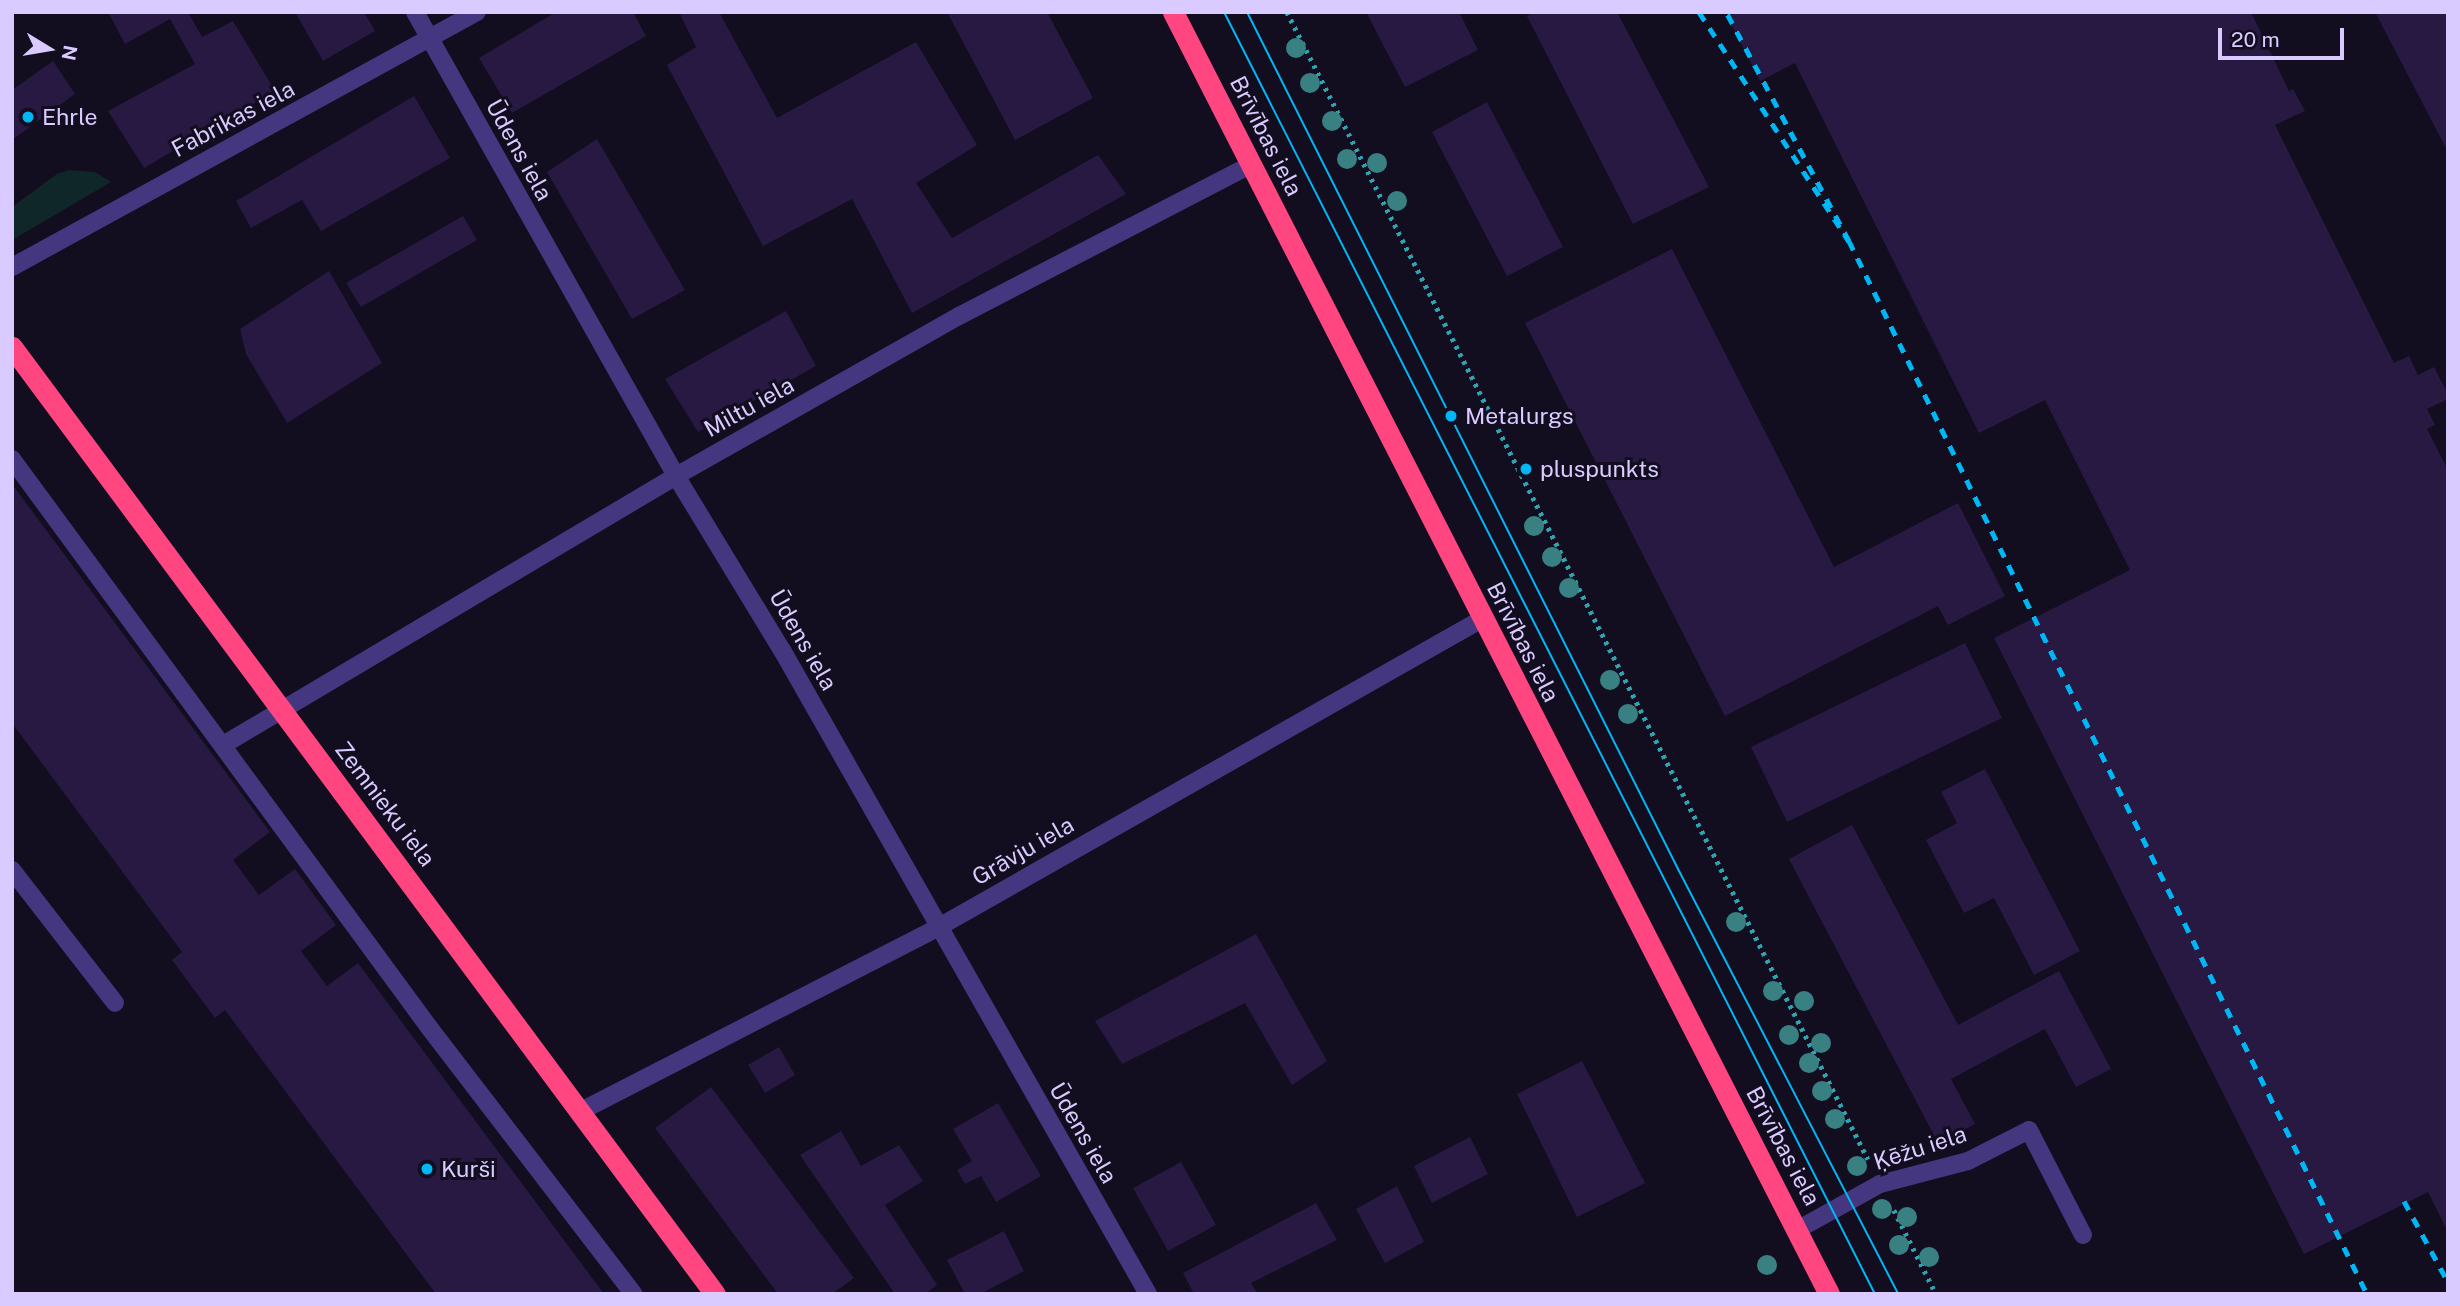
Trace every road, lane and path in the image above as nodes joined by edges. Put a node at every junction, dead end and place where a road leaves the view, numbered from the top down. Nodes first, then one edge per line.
1 (415, 12) edge
2 (477, 12) edge
3 (1173, 12) edge
4 (1287, 12) edge
5 (431, 40) junction
6 (1252, 164) junction
7 (12, 267) edge
8 (12, 347) edge
9 (12, 459) edge
10 (676, 476) junction
11 (1482, 619) junction
12 (283, 712) junction
13 (223, 746) junction
14 (12, 870) edge
15 (937, 929) junction
16 (115, 1003) dead end
17 (581, 1111) junction
18 (1880, 1184) junction
19 (1797, 1230) junction
20 (2083, 1235) dead end
21 (634, 1294) edge
22 (715, 1294) edge
23 (1148, 1294) edge
24 (1829, 1294) edge
25 (1936, 1294) edge

1 - 5 street, Ūdens iela
2 - 5 street, Fabrikas iela
3 - 6 highway, Brīvības iela
4 - 18 path
5 - 7 street, Fabrikas iela
5 - 10 street, Ūdens iela
6 - 10 street, Miltu iela
6 - 11 highway, Brīvības iela
8 - 12 highway, Zemnieku iela
9 - 13 street
10 - 12 street, Miltu iela
10 - 15 street, Ūdens iela
11 - 15 street, Grāvju iela
11 - 19 highway, Brīvības iela
12 - 13 street, Miltu iela
12 - 17 highway, Zemnieku iela
13 - 21 street
14 - 16 street
15 - 17 street, Grāvju iela
15 - 23 street, Ūdens iela
17 - 22 highway, Zemnieku iela
18 - 19 street, Ķēžu iela
18 - 20 street, Ķēžu iela
18 - 25 path
19 - 24 highway, Brīvības iela

